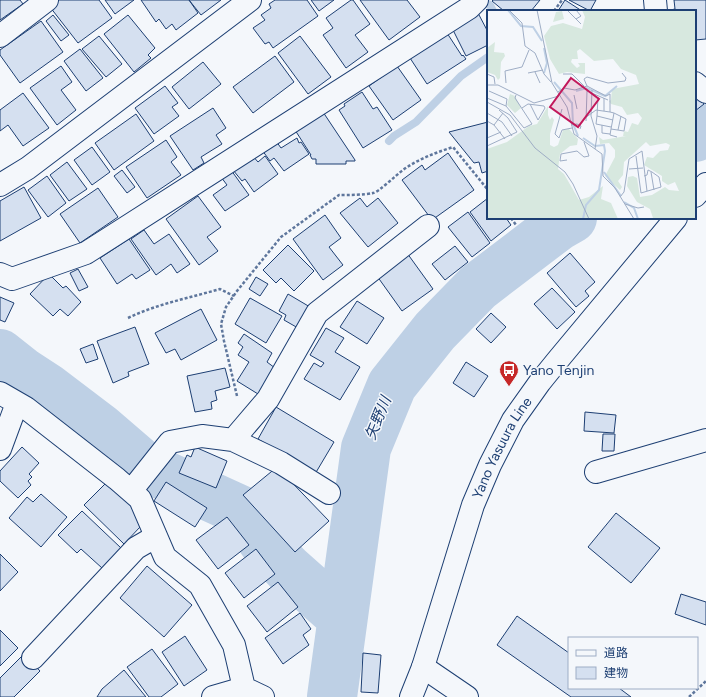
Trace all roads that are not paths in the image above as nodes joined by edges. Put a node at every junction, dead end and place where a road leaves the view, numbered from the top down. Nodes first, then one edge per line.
1 (47, 0) edge
2 (250, 0) edge
3 (655, 0) edge
4 (468, 2) edge
5 (656, 10) edge
6 (0, 36) edge
7 (696, 84) edge
8 (706, 92) edge
9 (706, 184) edge
10 (0, 185) edge
11 (696, 195) edge
12 (675, 219) edge
13 (428, 226) dead end
14 (0, 274) edge
15 (9, 398) edge
16 (238, 434) junction
17 (706, 440) edge
18 (0, 449) edge
19 (596, 472) dead end
20 (131, 491) junction
21 (329, 492) dead end
22 (155, 537) junction
23 (33, 658) dead end
24 (422, 667) junction
25 (254, 692) edge
26 (213, 697) edge
27 (411, 697) edge
28 (467, 697) edge

1 - 6 street
2 - 10 street
3 - 5 street
4 - 14 street
7 - 8 street
9 - 11 street
12 - 24 street, Yano Yasuura Line
13 - 16 street
15 - 18 street
15 - 20 street
16 - 20 street
16 - 21 street
17 - 19 street
20 - 22 street
22 - 23 street
22 - 25 street
24 - 27 street, Yano Yasuura Line
24 - 28 street
25 - 26 street

